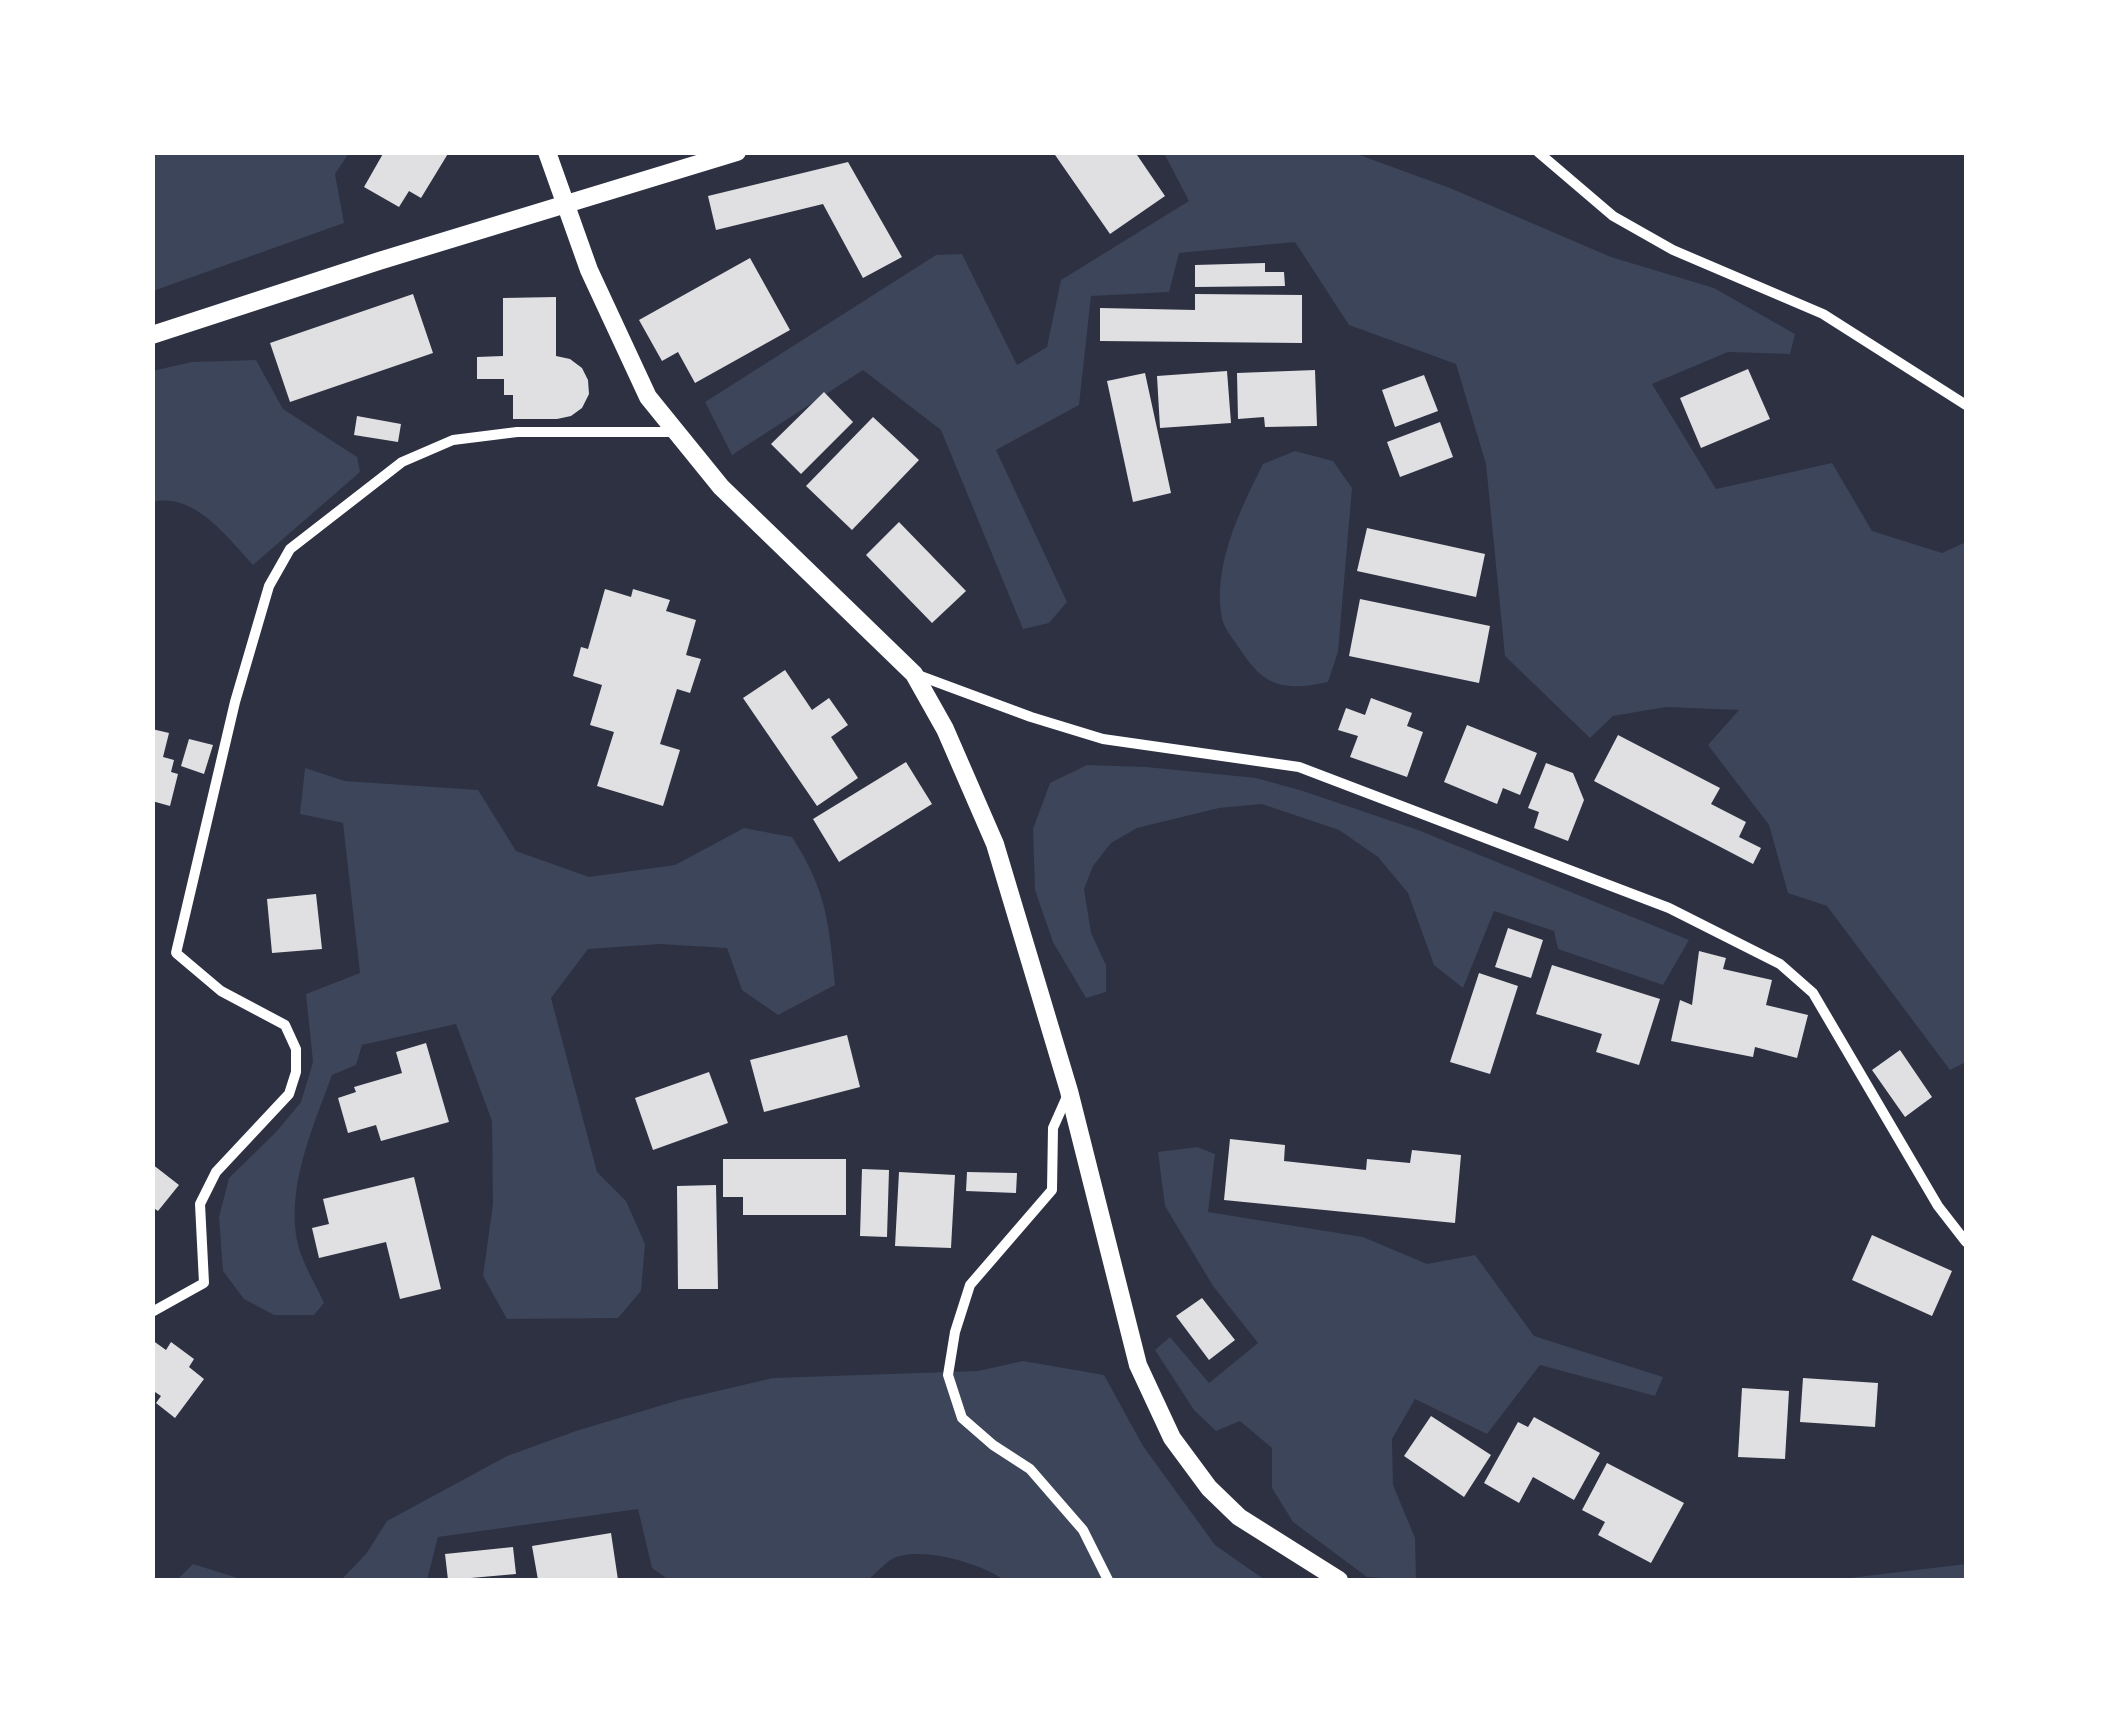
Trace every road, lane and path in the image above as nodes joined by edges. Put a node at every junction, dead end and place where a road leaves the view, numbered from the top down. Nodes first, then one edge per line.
1 (546, 152) edge
2 (736, 152) edge
3 (1538, 152) edge
4 (566, 204) junction
5 (152, 335) edge
6 (1966, 405) edge
7 (674, 432) junction
8 (914, 674) junction
9 (1069, 1091) junction
10 (1966, 1242) edge
11 (152, 1312) edge
12 (1108, 1580) edge
13 (1340, 1580) edge

1 - 4 street
2 - 4 street
3 - 6 street
4 - 5 street
4 - 7 street
7 - 8 street
7 - 11 street
8 - 9 street
8 - 10 street
9 - 12 street
9 - 13 street

